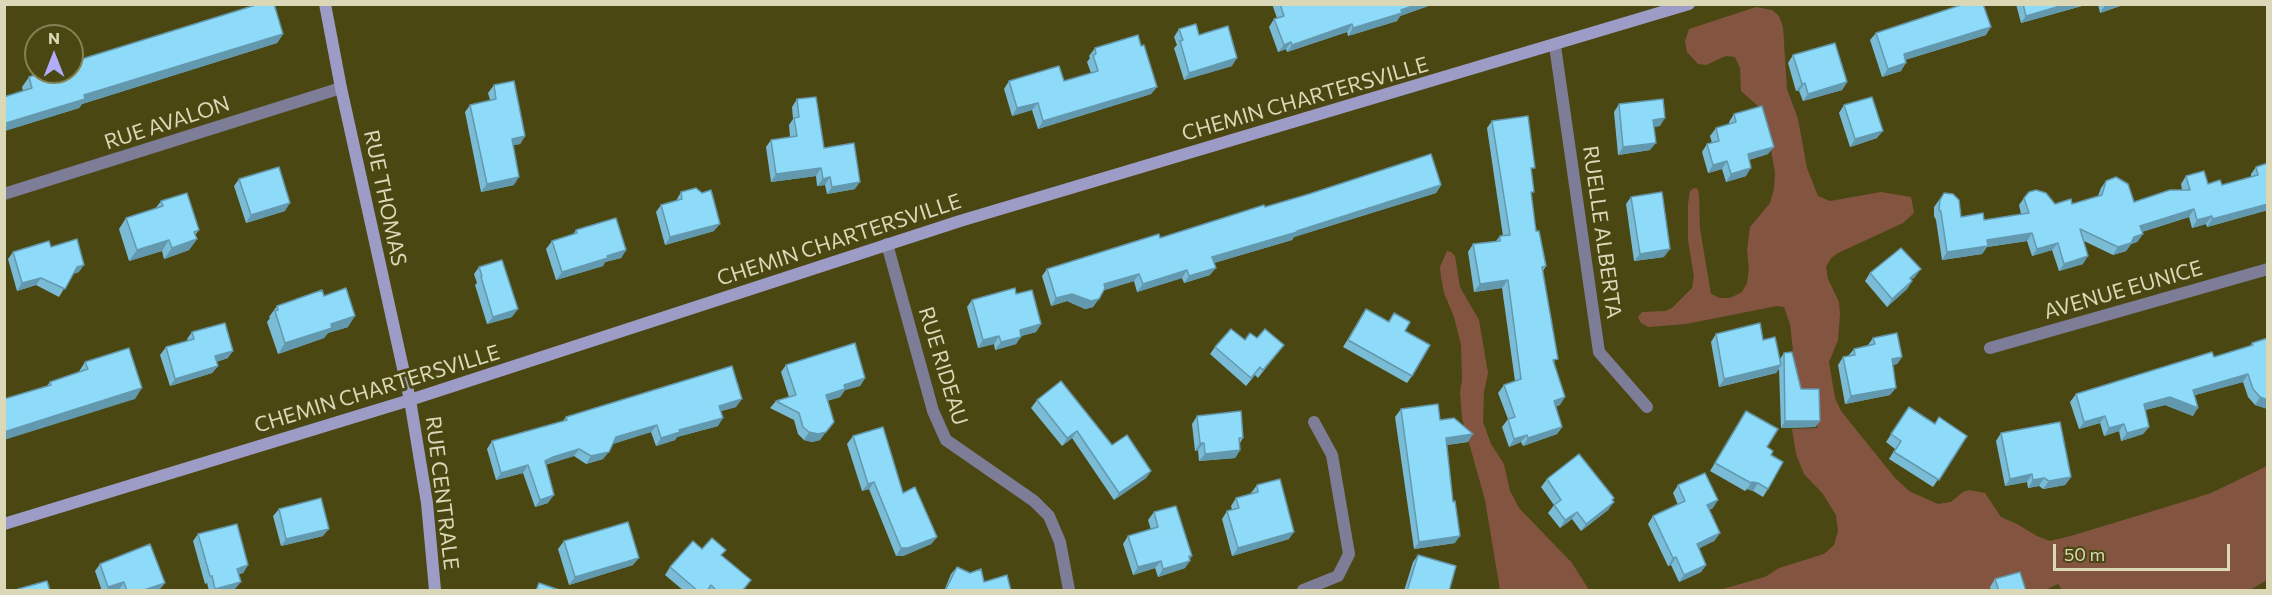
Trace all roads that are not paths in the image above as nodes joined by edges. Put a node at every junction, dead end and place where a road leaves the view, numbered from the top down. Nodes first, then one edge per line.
1 (325, 4) edge
2 (1689, 4) edge
3 (1555, 46) junction
4 (341, 88) junction
5 (4, 195) edge
6 (886, 244) junction
7 (2268, 269) edge
8 (1990, 348) dead end
9 (410, 400) junction
10 (1647, 407) dead end
11 (1314, 422) dead end
12 (4, 524) edge
13 (435, 591) edge
14 (1070, 591) edge
15 (1303, 591) edge

1 - 4 street, RUE THOMAS
2 - 3 street, CHEMIN CHARTERSVILLE
3 - 6 street, CHEMIN CHARTERSVILLE
3 - 10 street, RUELLE ALBERTA
4 - 5 street, RUE AVALON
4 - 9 street, RUE THOMAS
6 - 9 street, CHEMIN CHARTERSVILLE
6 - 14 street, RUE RIDEAU
7 - 8 street, AVENUE EUNICE
9 - 12 street, CHEMIN CHARTERSVILLE
9 - 13 street, RUE CENTRALE
11 - 15 street

